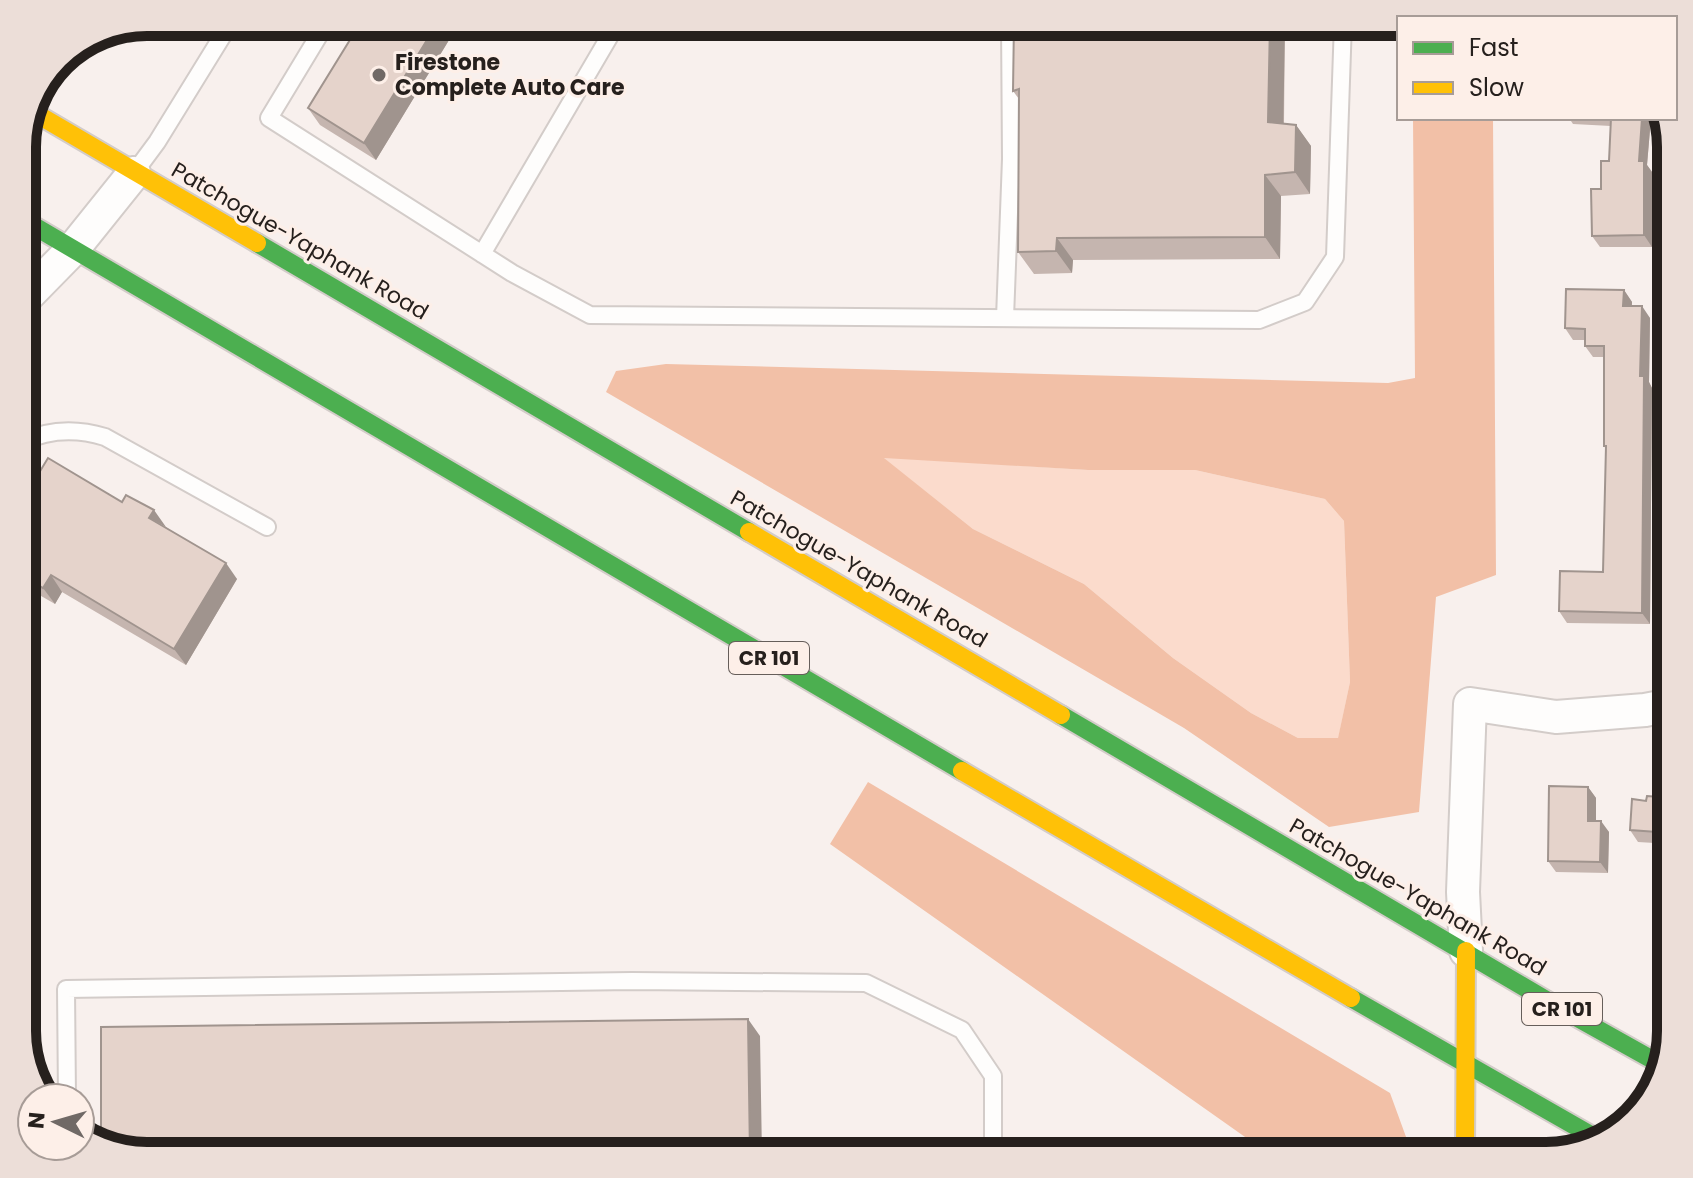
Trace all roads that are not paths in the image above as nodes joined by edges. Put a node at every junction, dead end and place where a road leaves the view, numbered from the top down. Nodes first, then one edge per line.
1 (222, 36) edge
2 (319, 36) edge
3 (610, 36) edge
4 (1010, 36) edge
5 (1343, 36) edge
6 (41, 116) edge
7 (134, 173) junction
8 (36, 227) edge
9 (73, 249) junction
10 (482, 254) junction
11 (36, 287) edge
12 (1005, 318) junction
13 (36, 435) edge
14 (267, 527) dead end
15 (1657, 708) edge
16 (1466, 951) junction
17 (1653, 1060) edge
18 (1466, 1065) junction
19 (67, 1082) edge
20 (1589, 1134) edge
21 (993, 1142) edge
22 (1465, 1142) edge

1 - 7 lane
2 - 10 lane
3 - 10 lane
4 - 12 lane
5 - 12 lane
6 - 7 main road, Patchogue-Yaphank Road / CR 101
7 - 9 street
7 - 16 main road, Patchogue-Yaphank Road / CR 101
8 - 9 main road, CR 101
9 - 11 street
9 - 18 main road, CR 101
10 - 12 lane
13 - 14 lane
15 - 16 street
16 - 17 main road, Patchogue-Yaphank Road / CR 101
16 - 18 main road
18 - 20 main road, CR 101
18 - 22 main road
19 - 21 lane

